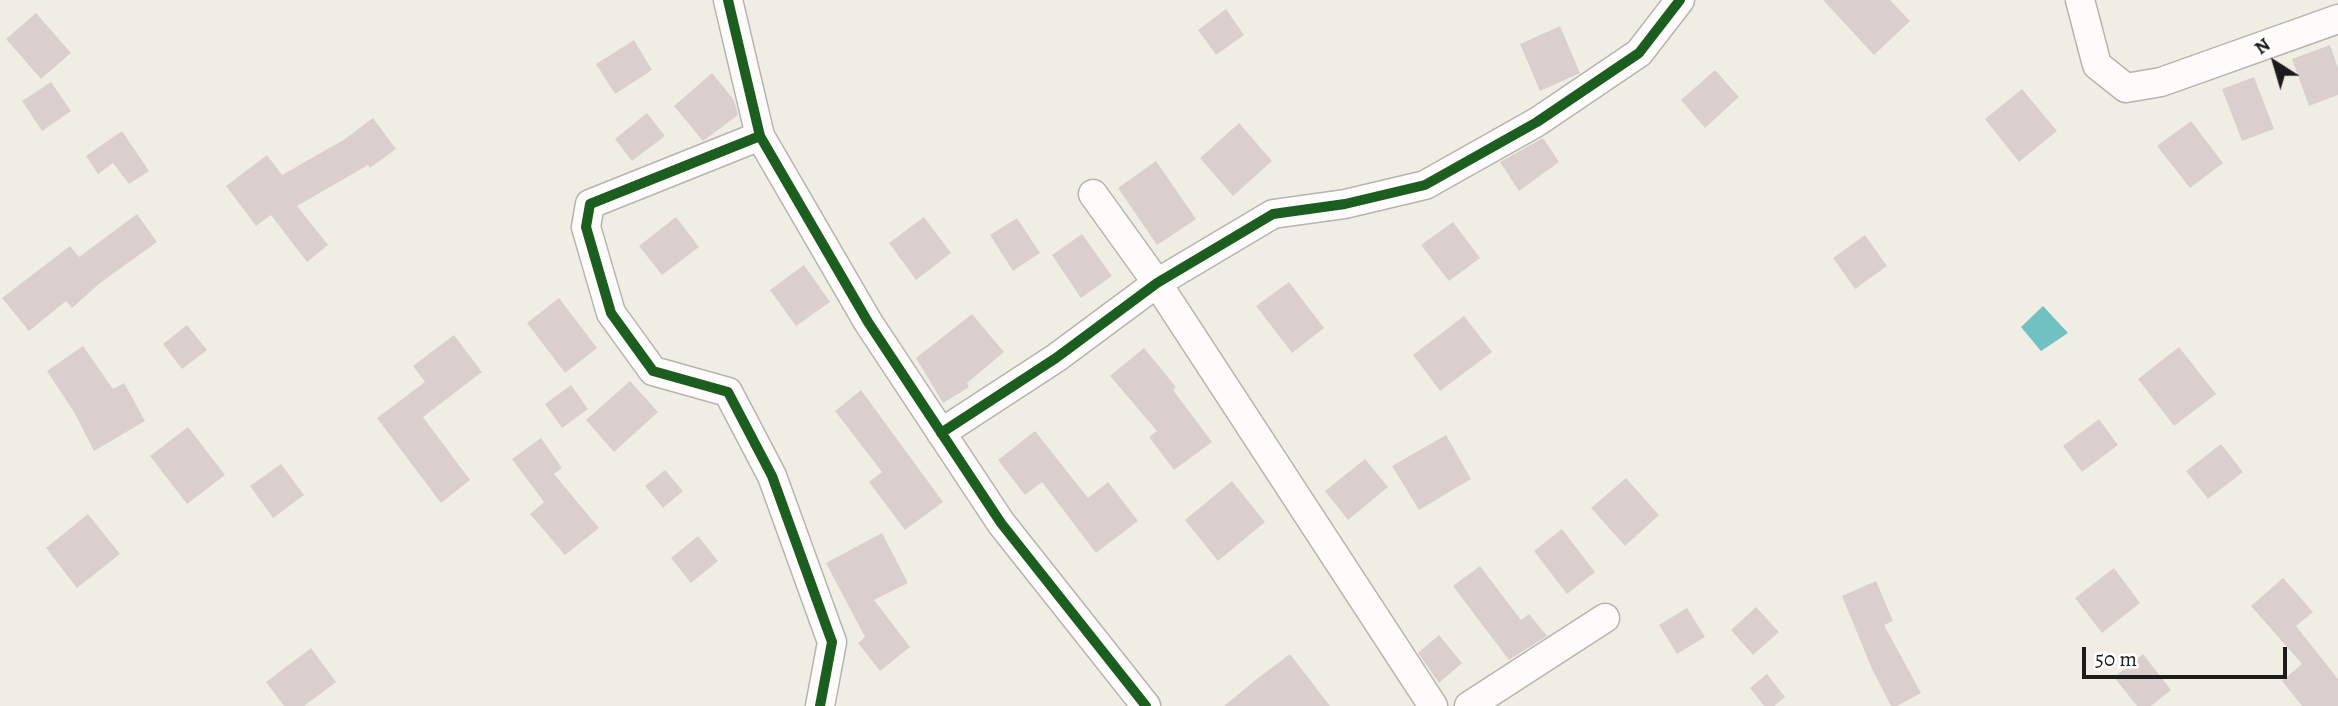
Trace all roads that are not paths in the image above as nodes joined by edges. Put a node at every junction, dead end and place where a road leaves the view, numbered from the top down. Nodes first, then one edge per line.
1 (728, 0) edge
2 (1680, 0) edge
3 (2080, 0) edge
4 (2338, 19) edge
5 (760, 136) junction
6 (1093, 194) dead end
7 (1157, 284) junction
8 (941, 433) junction
9 (1605, 618) dead end
10 (820, 706) edge
11 (1146, 706) edge
12 (1433, 706) edge
13 (1469, 706) edge

1 - 5 street
2 - 7 street
3 - 4 street
5 - 8 street
5 - 10 street
6 - 7 street
7 - 8 street
7 - 12 street
8 - 11 street
9 - 13 street

